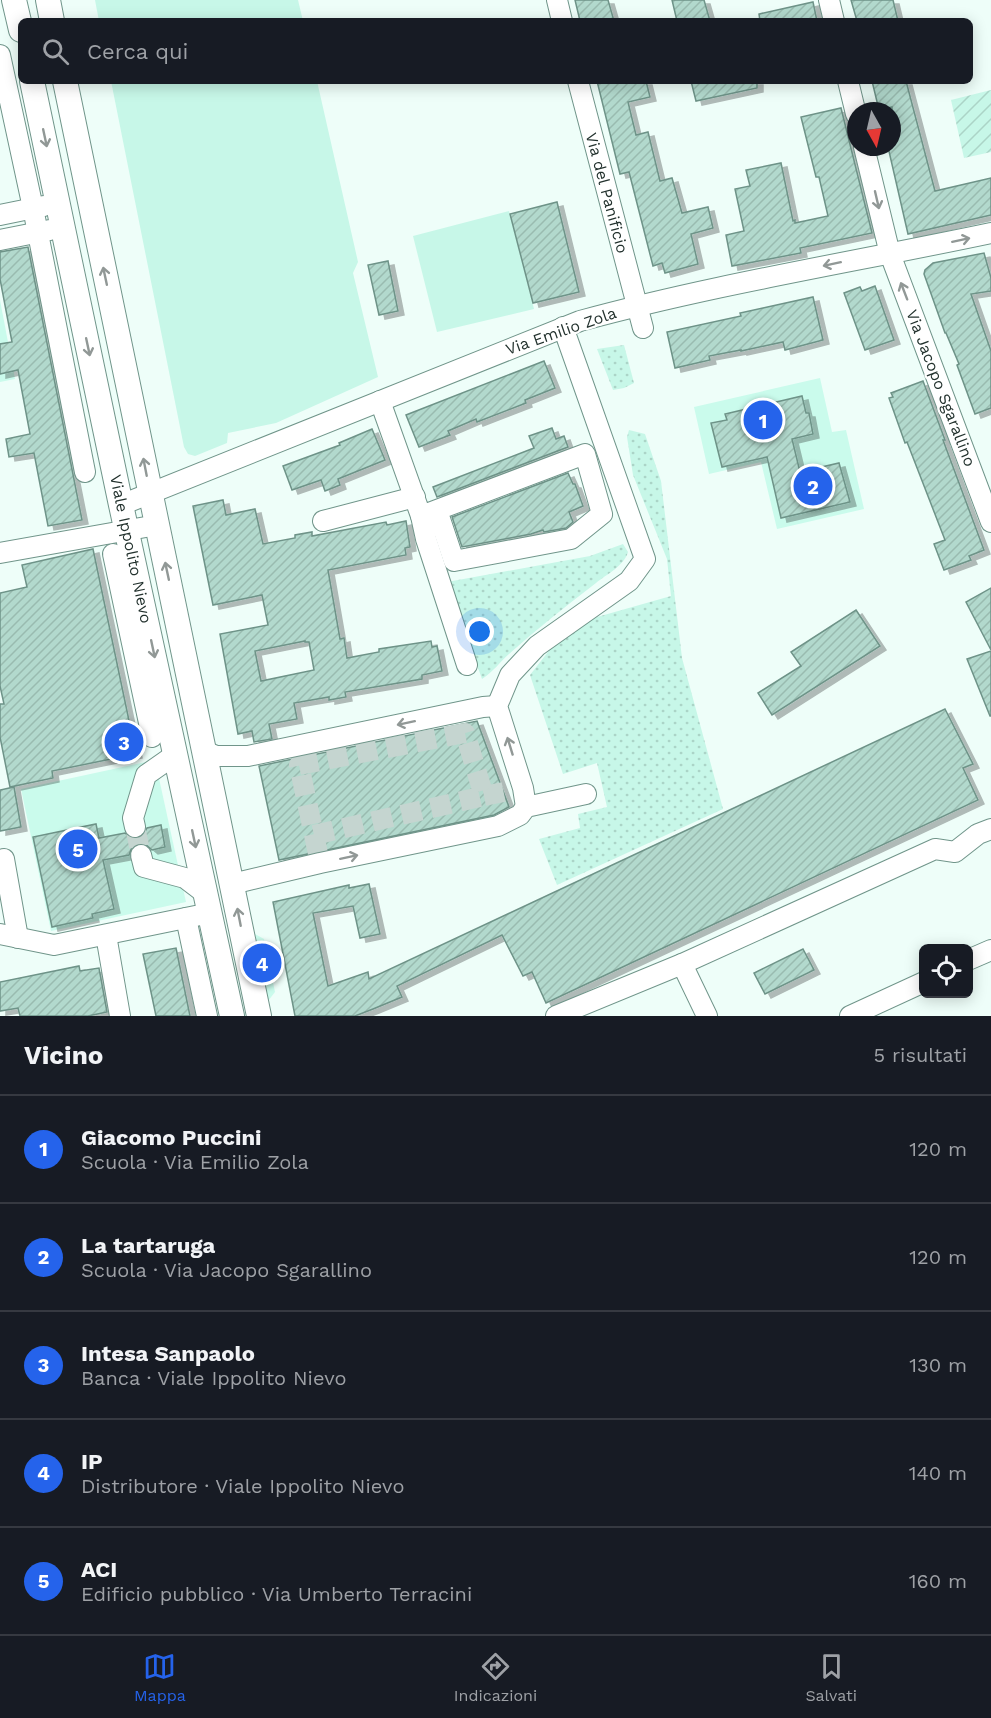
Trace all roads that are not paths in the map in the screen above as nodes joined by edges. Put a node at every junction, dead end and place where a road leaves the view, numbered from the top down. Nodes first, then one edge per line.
1 (14, 0) edge
2 (48, 0) edge
3 (557, 0) edge
4 (829, 0) edge
5 (18, 18) edge
6 (51, 18) edge
7 (561, 18) edge
8 (833, 18) edge
9 (0, 55) edge
10 (33, 84) edge
11 (66, 84) edge
12 (579, 84) edge
13 (849, 84) edge
14 (853, 102) edge
15 (866, 156) edge
16 (59, 203) junction
17 (33, 208) junction
18 (0, 215) edge
19 (64, 228) junction
20 (38, 233) junction
21 (991, 233) edge
22 (0, 240) edge
23 (890, 254) junction
24 (640, 305) junction
25 (563, 327) junction
26 (646, 327) dead end
27 (380, 401) junction
28 (85, 472) dead end
29 (150, 494) junction
30 (121, 505) junction
31 (424, 508) junction
32 (323, 521) dead end
33 (991, 522) edge
34 (156, 525) junction
35 (127, 530) junction
36 (0, 553) edge
37 (113, 554) dead end
38 (466, 665) dead end
39 (497, 706) junction
40 (152, 737) dead end
41 (204, 751) junction
42 (176, 754) junction
43 (586, 794) dead end
44 (526, 807) junction
45 (135, 827) tunnel mouth
46 (991, 829) edge
47 (141, 855) tunnel mouth
48 (0, 860) edge
49 (232, 884) junction
50 (208, 903) junction
51 (186, 918) junction
52 (111, 934) junction
53 (9, 936) edge
54 (991, 950) edge
55 (973, 958) edge
56 (121, 960) dead end
57 (682, 964) junction
58 (919, 984) edge
59 (120, 1016) edge
60 (207, 1016) edge
61 (232, 1016) edge
62 (259, 1016) edge
63 (556, 1016) edge
64 (707, 1016) edge
65 (850, 1016) edge

1 - 5 main road
2 - 6 main road
3 - 7 street
4 - 8 street
9 - 17 street, Viale Ippolito Nievo
10 -> 16 main road, Viale Ippolito Nievo
29 -> 11 main road, Viale Ippolito Nievo
12 - 24 street, Via del Panificio
13 - 14 street
15 -> 23 street, Via Jacopo Sgarallino
16 - 17 street
16 - 19 main road, Viale Ippolito Nievo
17 - 18 street
17 - 20 street, Viale Ippolito Nievo
19 - 20 street
19 -> 30 main road, Viale Ippolito Nievo
20 - 22 street
20 - 28 street, Viale Ippolito Nievo
23 -> 21 street, Via Emilio Zola
23 -> 24 street, Via Emilio Zola
33 -> 23 street, Via Jacopo Sgarallino
24 - 25 street, Via Emilio Zola
24 - 26 street, Via del Panificio
25 - 27 street, Via Emilio Zola
25 - 39 street
27 - 29 street, Via Emilio Zola
27 - 31 street
29 - 30 street, Via Emilio Zola
29 - 34 main road, Viale Ippolito Nievo
30 - 35 main road, Viale Ippolito Nievo
31 - 31 street
31 - 32 street
31 - 38 street
34 - 35 street
41 -> 34 main road, Viale Ippolito Nievo
35 - 36 street
35 -> 42 main road, Viale Ippolito Nievo
37 - 40 street
39 -> 41 street
44 -> 39 street
41 - 49 main road, Viale Ippolito Nievo
42 - 45 street
42 -> 50 main road, Viale Ippolito Nievo
43 - 44 street
49 -> 44 street
46 - 57 street
47 - 50 street
48 - 53 street
62 -> 49 main road, Viale Ippolito Nievo
50 - 51 street
50 - 61 main road, Viale Ippolito Nievo
51 - 52 street
51 - 60 street
52 - 53 street
52 - 56 street
52 - 59 street
54 - 55 street
57 - 63 street
57 - 64 street
58 - 65 street

